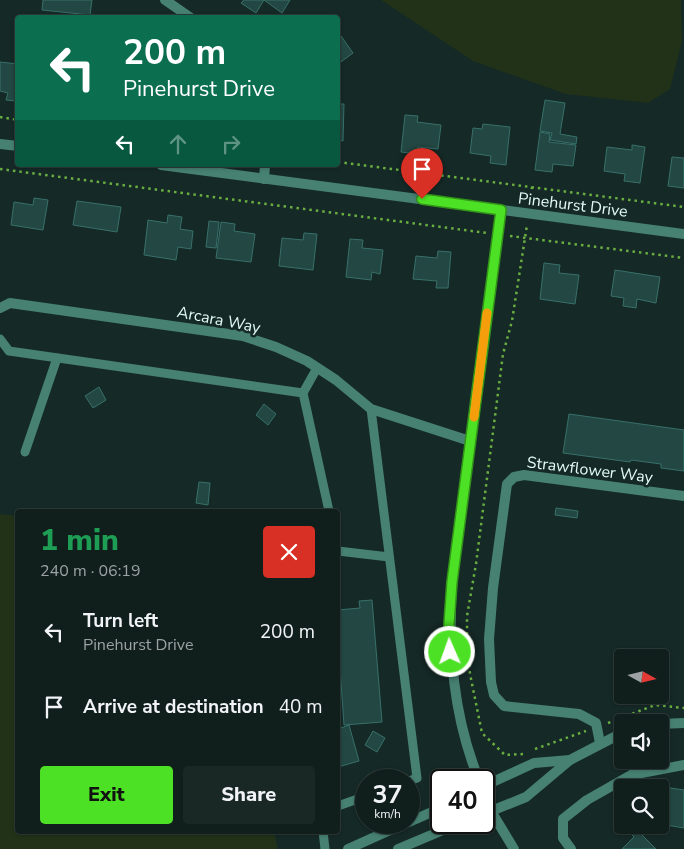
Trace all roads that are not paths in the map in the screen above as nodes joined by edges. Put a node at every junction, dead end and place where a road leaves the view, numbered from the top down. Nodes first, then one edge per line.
1 (165, 0) edge
2 (187, 15) edge
3 (0, 144) edge
4 (15, 146) edge
5 (176, 167) edge
6 (265, 167) edge
7 (264, 179) junction
8 (501, 210) junction
9 (684, 234) edge
10 (0, 308) edge
11 (0, 339) edge
12 (57, 358) junction
13 (317, 368) junction
14 (303, 393) junction
15 (371, 408) junction
16 (470, 441) junction
17 (25, 452) dead end
18 (684, 496) edge
19 (329, 509) edge
20 (340, 550) edge
21 (389, 558) junction
22 (684, 723) edge
23 (669, 724) edge
24 (614, 737) edge
25 (600, 743) junction
26 (570, 760) junction
27 (684, 765) edge
28 (416, 769) edge
29 (475, 769) edge
30 (495, 781) edge
31 (355, 800) edge
32 (340, 805) edge
33 (495, 809) edge
34 (495, 823) edge
35 (323, 834) edge
36 (382, 834) edge
37 (434, 834) edge
38 (325, 849) edge
39 (348, 849) edge
40 (398, 849) edge
41 (514, 849) edge
42 (571, 849) edge

1 - 2 street
3 - 4 street
5 - 7 street, Pinehurst Drive
6 - 7 street
7 - 8 street, Pinehurst Drive
8 - 9 street, Pinehurst Drive
8 - 16 street
10 - 13 street, Arcara Way
11 - 12 lane
12 - 14 lane
12 - 17 lane
13 - 14 lane
13 - 15 street, Arcara Way
14 - 19 lane
15 - 16 street, Arcara Way
15 - 21 lane
16 - 29 street
18 - 25 street, Strawflower Way
20 - 21 lane
21 - 28 lane
22 - 23 street
24 - 25 street
25 - 26 street
26 - 30 street
26 - 33 street
27 - 42 street
31 - 32 lane
34 - 41 street
35 - 38 lane
36 - 39 street
37 - 40 street

